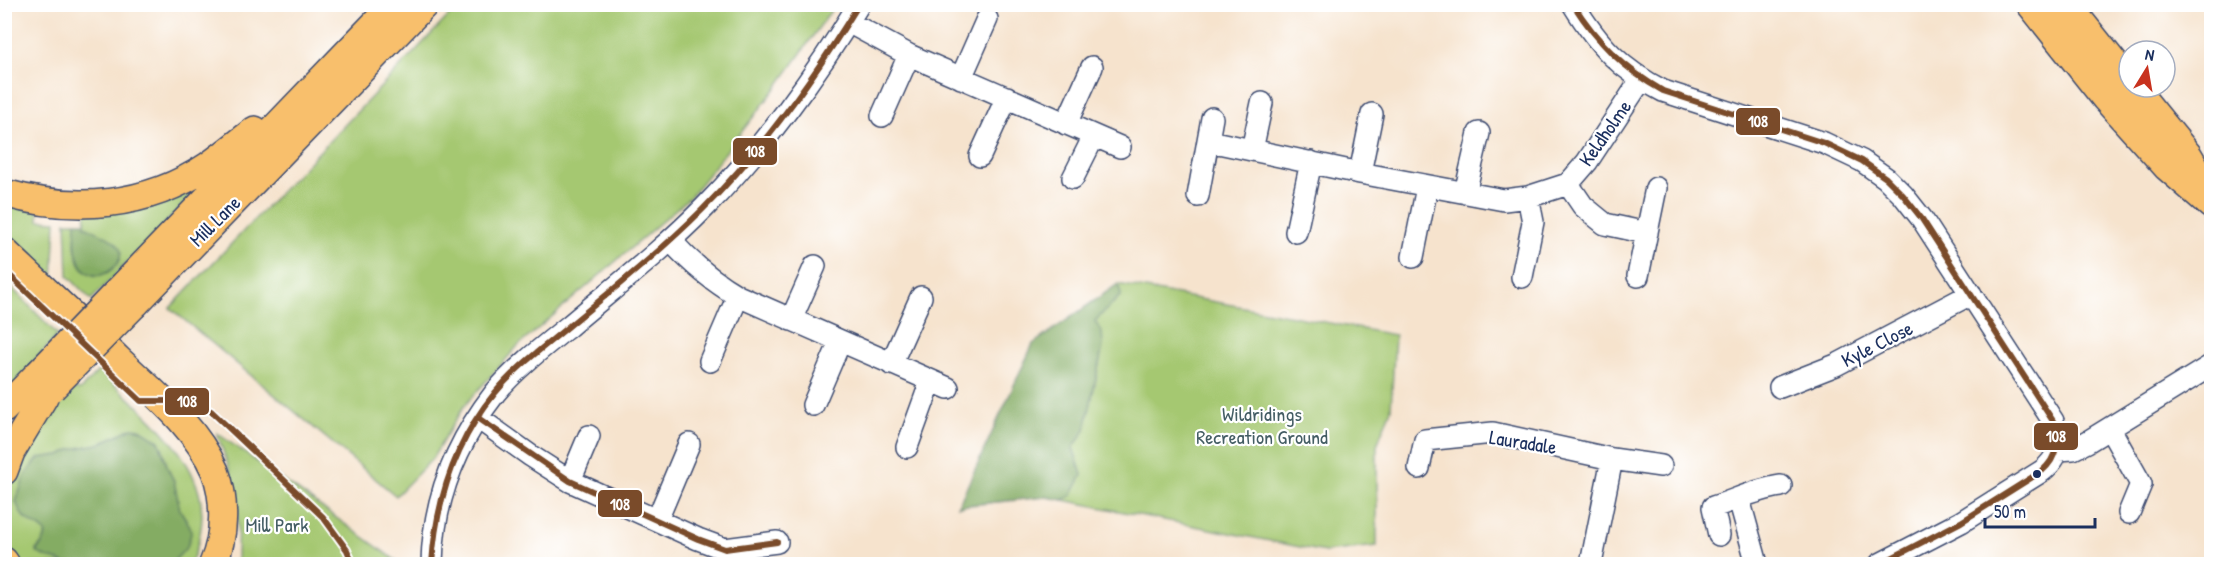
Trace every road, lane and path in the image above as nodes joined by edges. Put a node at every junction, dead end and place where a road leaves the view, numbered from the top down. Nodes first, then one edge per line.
1 (394, 4) edge
2 (426, 4) edge
3 (2032, 4) edge
4 (2065, 4) edge
5 (1576, 9) edge
6 (853, 13) edge
7 (987, 19) dead end
8 (909, 55) junction
9 (1092, 67) dead end
10 (2117, 69) edge
11 (961, 78) junction
12 (1641, 80) junction
13 (315, 86) junction
14 (1007, 98) junction
15 (2141, 99) edge
16 (1262, 103) dead end
17 (1372, 114) dead end
18 (882, 116) dead end
19 (1212, 118) dead end
20 (1066, 124) junction
21 (1479, 133) dead end
22 (1094, 136) junction
23 (1209, 141) junction
24 (1120, 147) dead end
25 (1252, 150) junction
26 (980, 156) dead end
27 (1311, 162) junction
28 (1360, 173) junction
29 (1073, 178) dead end
30 (1568, 184) junction
31 (1427, 187) junction
32 (1656, 188) dead end
33 (1465, 193) junction
34 (4, 194) edge
35 (1198, 196) dead end
36 (1528, 197) junction
37 (2211, 198) edge
38 (2211, 204) edge
39 (1296, 232) dead end
40 (1647, 232) junction
41 (671, 241) junction
42 (4, 251) edge
43 (1413, 257) dead end
44 (814, 266) dead end
45 (4, 270) edge
46 (1638, 276) dead end
47 (1522, 277) dead end
48 (1971, 294) junction
49 (738, 296) junction
50 (921, 297) dead end
51 (125, 298) junction
52 (791, 320) junction
53 (840, 342) junction
54 (710, 361) dead end
55 (891, 364) junction
56 (2211, 365) edge
57 (45, 386) junction
58 (1780, 387) dead end
59 (813, 405) dead end
60 (4, 409) edge
61 (478, 418) junction
62 (2110, 429) junction
63 (589, 436) dead end
64 (4, 438) edge
65 (689, 444) dead end
66 (907, 447) dead end
67 (2058, 450) junction
68 (1612, 459) junction
69 (1661, 466) dead end
70 (1419, 468) dead end
71 (4, 471) edge
72 (570, 481) junction
73 (1781, 486) dead end
74 (1739, 499) junction
75 (2129, 513) dead end
76 (657, 520) junction
77 (1719, 535) dead end
78 (777, 542) dead end
79 (432, 554) edge
80 (1917, 557) edge
81 (195, 564) edge
82 (213, 564) edge
83 (1591, 564) edge
84 (1757, 564) edge
85 (1880, 564) edge

1 - 13 main road, Mill Lane
2 - 51 main road, Mill Lane
3 - 38 highway
4 - 10 highway
5 - 12 street
6 - 8 street
6 - 41 street
7 - 11 street
8 - 11 street
8 - 18 street
9 - 20 street
11 - 14 street
12 - 30 street, Keldholme
12 - 48 street
13 - 34 main road
13 - 51 main road, Mill Lane
14 - 20 street
14 - 26 street
15 - 37 highway
16 - 25 street
17 - 28 street
19 - 23 street
20 - 22 street
21 - 33 street
22 - 24 street
22 - 29 street
23 - 25 street, Keldholme
23 - 35 street
25 - 27 street, Keldholme
27 - 28 street, Keldholme
27 - 39 street
28 - 31 street, Keldholme
30 - 36 street, Keldholme
30 - 40 street, Keldholme
31 - 33 street, Keldholme
31 - 43 street
32 - 40 street
33 - 36 street, Keldholme
36 - 47 street
40 - 46 street
41 - 49 street
41 - 61 street
42 - 82 main road
44 - 52 street
45 - 81 main road
48 - 58 street, Kyle Close
48 - 67 street
49 - 52 street
49 - 54 street
50 - 55 street
51 - 57 main road, Mill Lane, bridge
52 - 53 street
53 - 55 street
53 - 59 street
55 - 66 street
56 - 62 street
57 - 60 main road, Mill Lane
57 - 64 main road, Mill Lane
57 - 71 main road
61 - 72 street
61 - 79 street
62 - 67 street
62 - 75 street
63 - 72 street
65 - 76 street
67 - 80 street
68 - 69 street, Lauradale
68 - 70 street, Lauradale
68 - 83 street
72 - 76 street
73 - 74 street
74 - 77 street
74 - 84 street
76 - 78 street
80 - 85 street

